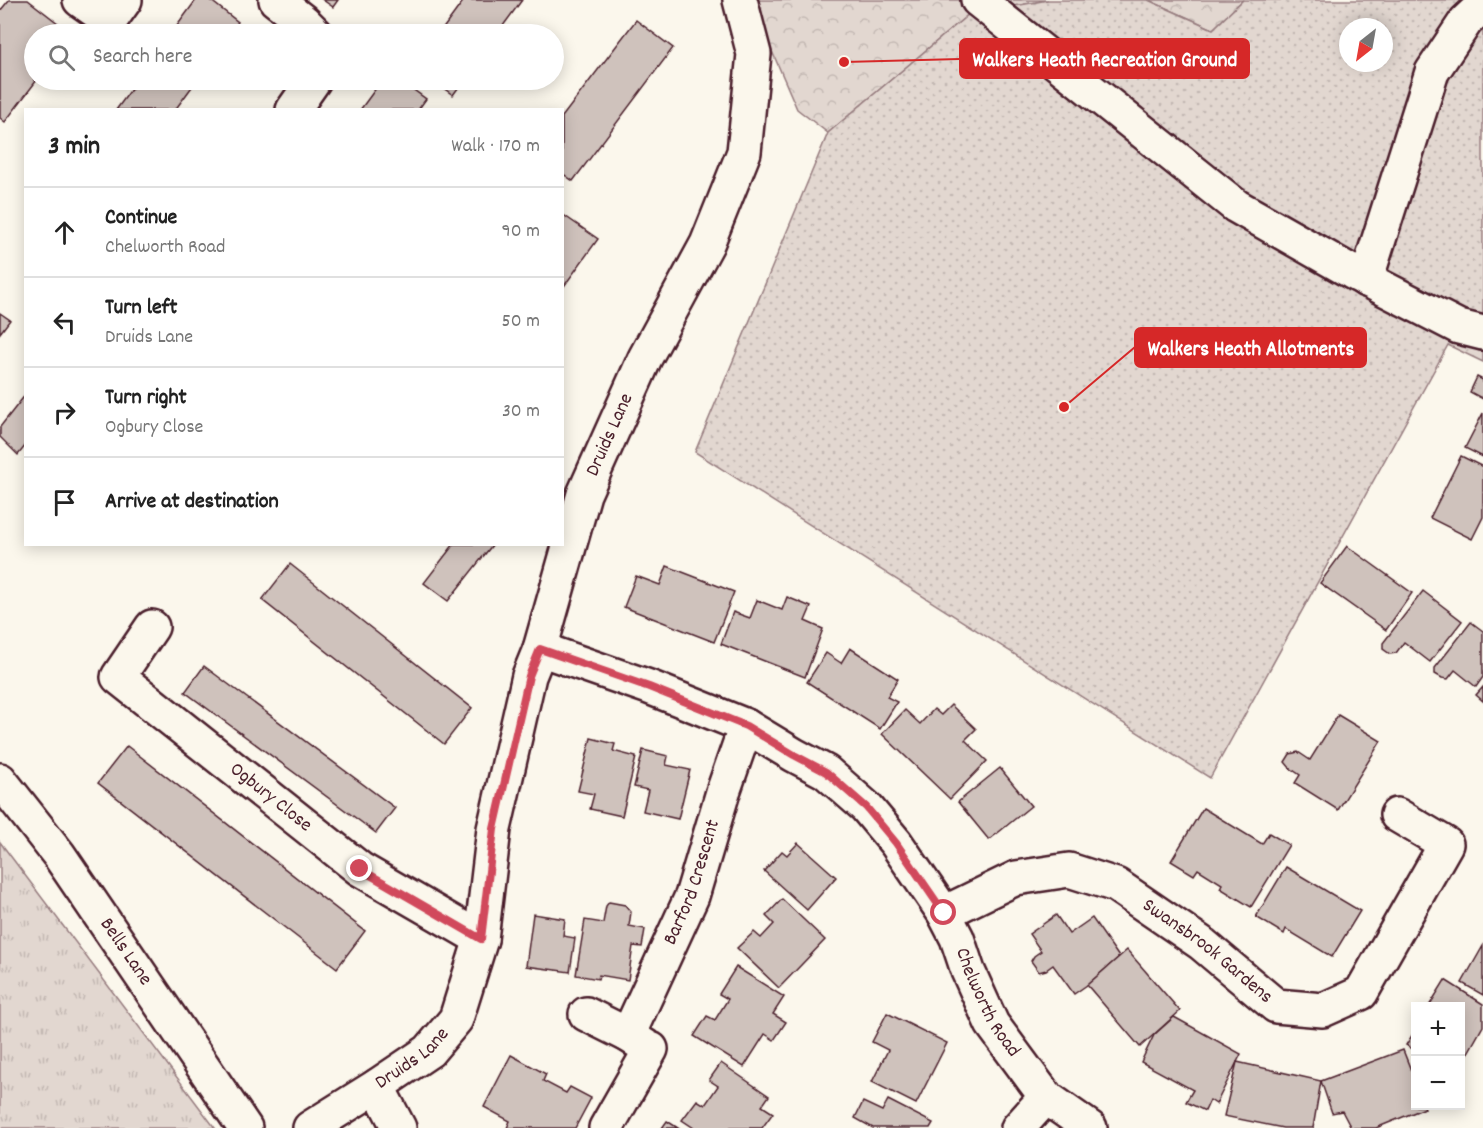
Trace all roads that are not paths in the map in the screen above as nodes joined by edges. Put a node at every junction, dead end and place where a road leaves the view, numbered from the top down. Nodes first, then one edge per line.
1 (80, 0) edge
2 (125, 0) edge
3 (276, 0) edge
4 (740, 0) edge
5 (978, 0) edge
6 (1483, 5) edge
7 (306, 24) edge
8 (307, 90) edge
9 (294, 108) edge
10 (1366, 280) junction
11 (1483, 333) edge
12 (152, 627) dead end
13 (540, 649) junction
14 (746, 726) junction
15 (0, 780) edge
16 (1397, 815) dead end
17 (944, 913) junction
18 (481, 939) junction
19 (586, 1014) dead end
20 (648, 1047) junction
21 (377, 1086) junction
22 (1046, 1097) junction
23 (245, 1128) edge
24 (310, 1128) edge
25 (399, 1128) edge
26 (606, 1128) edge
27 (1018, 1128) edge
28 (1090, 1128) edge

1 - 2 street
3 - 7 street
4 - 13 street, Druids Lane
5 - 10 street
6 - 10 street
8 - 9 street
10 - 11 street
12 - 18 street, Ogbury Close
13 - 14 street, Chelworth Road
13 - 18 street, Druids Lane
14 - 17 street, Chelworth Road
14 - 20 street, Barford Crescent
15 - 23 street, Bells Lane
16 - 17 street, Swansbrook Gardens
17 - 22 street, Chelworth Road
18 - 21 street, Druids Lane
19 - 20 street
20 - 26 street, Barford Crescent
21 - 24 street, Druids Lane
21 - 25 street
22 - 27 street
22 - 28 street, Chelworth Road

